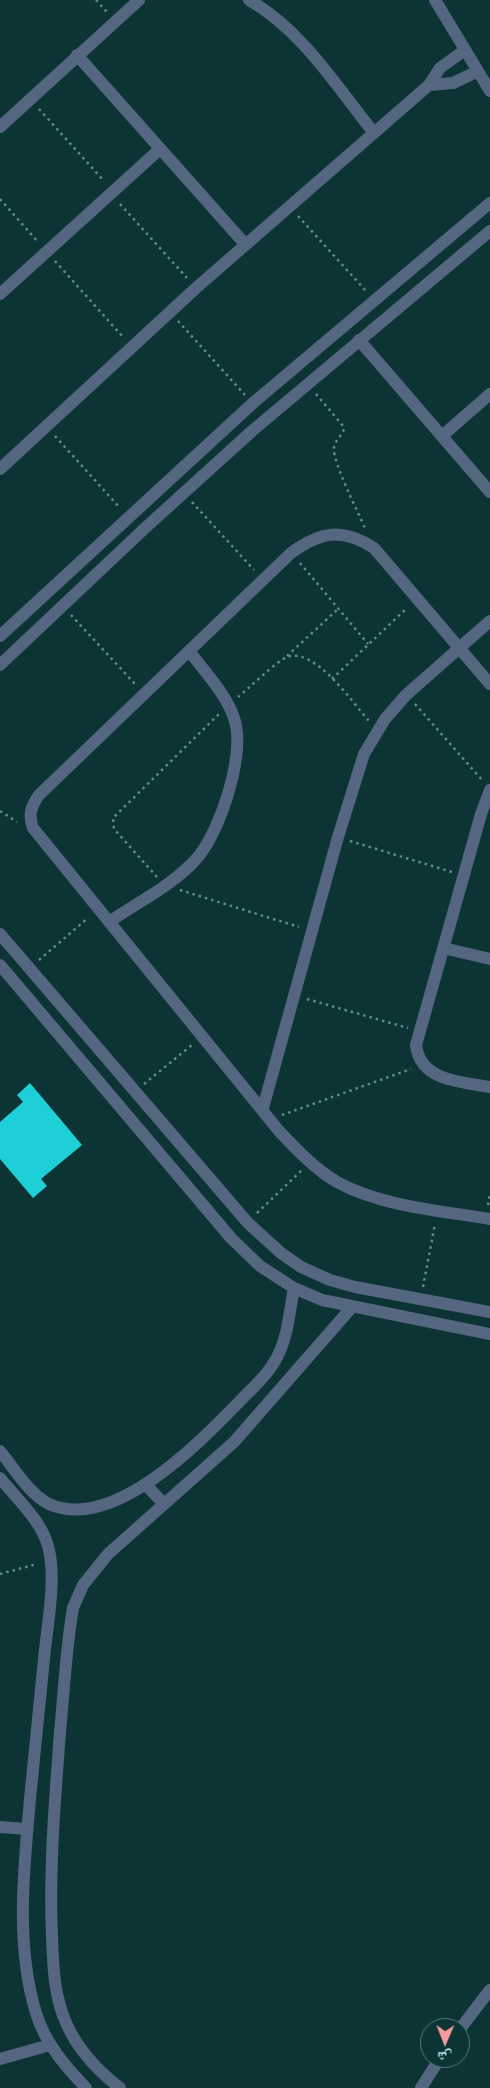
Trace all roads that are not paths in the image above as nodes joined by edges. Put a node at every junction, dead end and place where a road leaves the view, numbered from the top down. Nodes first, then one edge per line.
1 (139, 0) edge
2 (249, 0) edge
3 (435, 0) edge
4 (465, 50) junction
5 (77, 55) junction
6 (478, 71) junction
7 (429, 86) junction
8 (490, 90) edge
9 (0, 127) edge
10 (374, 133) junction
11 (160, 149) junction
12 (490, 203) edge
13 (490, 231) edge
14 (443, 243) junction
15 (245, 244) junction
16 (456, 258) junction
17 (0, 294) edge
18 (359, 340) junction
19 (490, 394) edge
20 (442, 436) junction
21 (0, 469) edge
22 (490, 492) edge
23 (129, 515) junction
24 (144, 529) junction
25 (16, 621) junction
26 (490, 621) edge
27 (0, 636) edge
28 (30, 637) junction
29 (459, 647) junction
30 (190, 652) junction
31 (0, 665) edge
32 (490, 684) edge
33 (487, 786) edge
34 (109, 922) junction
35 (0, 934) edge
36 (443, 948) junction
37 (490, 958) edge
38 (0, 965) edge
39 (490, 1088) edge
40 (263, 1108) junction
41 (490, 1219) edge
42 (294, 1288) junction
43 (352, 1307) junction
44 (490, 1312) edge
45 (490, 1334) edge
46 (0, 1451) edge
47 (0, 1478) edge
48 (146, 1485) junction
49 (39, 1497) junction
50 (164, 1504) junction
51 (24, 1508) junction
52 (49, 1605) junction
53 (73, 1608) junction
54 (0, 1827) edge
55 (27, 1829) junction
56 (490, 1990) edge
57 (468, 2018) edge
58 (50, 2045) junction
59 (0, 2058) edge
60 (434, 2068) edge
61 (86, 2088) edge
62 (120, 2088) edge
63 (421, 2088) edge

1 - 5 street
2 - 10 street
3 - 4 street
4 - 6 street
4 - 7 street
5 - 9 street
5 - 11 street
6 - 7 street
6 - 8 street
7 - 10 street
10 - 15 street
11 - 15 street
11 - 17 street
12 - 14 street
13 - 16 street
14 - 16 street
14 - 23 street
15 - 21 street
16 - 18 street
18 - 20 street
18 - 24 street
19 - 20 street
20 - 22 street
23 - 24 street
23 - 25 street
24 - 28 street
25 - 27 street
25 - 28 street
26 - 29 street
28 - 31 street
29 - 30 street
29 - 32 street
29 - 40 street
30 - 34 street
30 - 34 street
33 - 36 street
34 - 40 street
35 - 44 street
36 - 37 street
36 - 39 street
38 - 42 street
40 - 41 street
42 - 43 street
42 - 48 street
43 - 45 street
43 - 50 street
46 - 49 street
47 - 51 street
48 - 49 street
48 - 50 street
49 - 51 street
50 - 53 street
51 - 52 street
52 - 53 street
52 - 55 street
53 - 62 street
54 - 55 street
55 - 58 street
56 - 57 street
58 - 59 street
58 - 61 street
60 - 63 street

